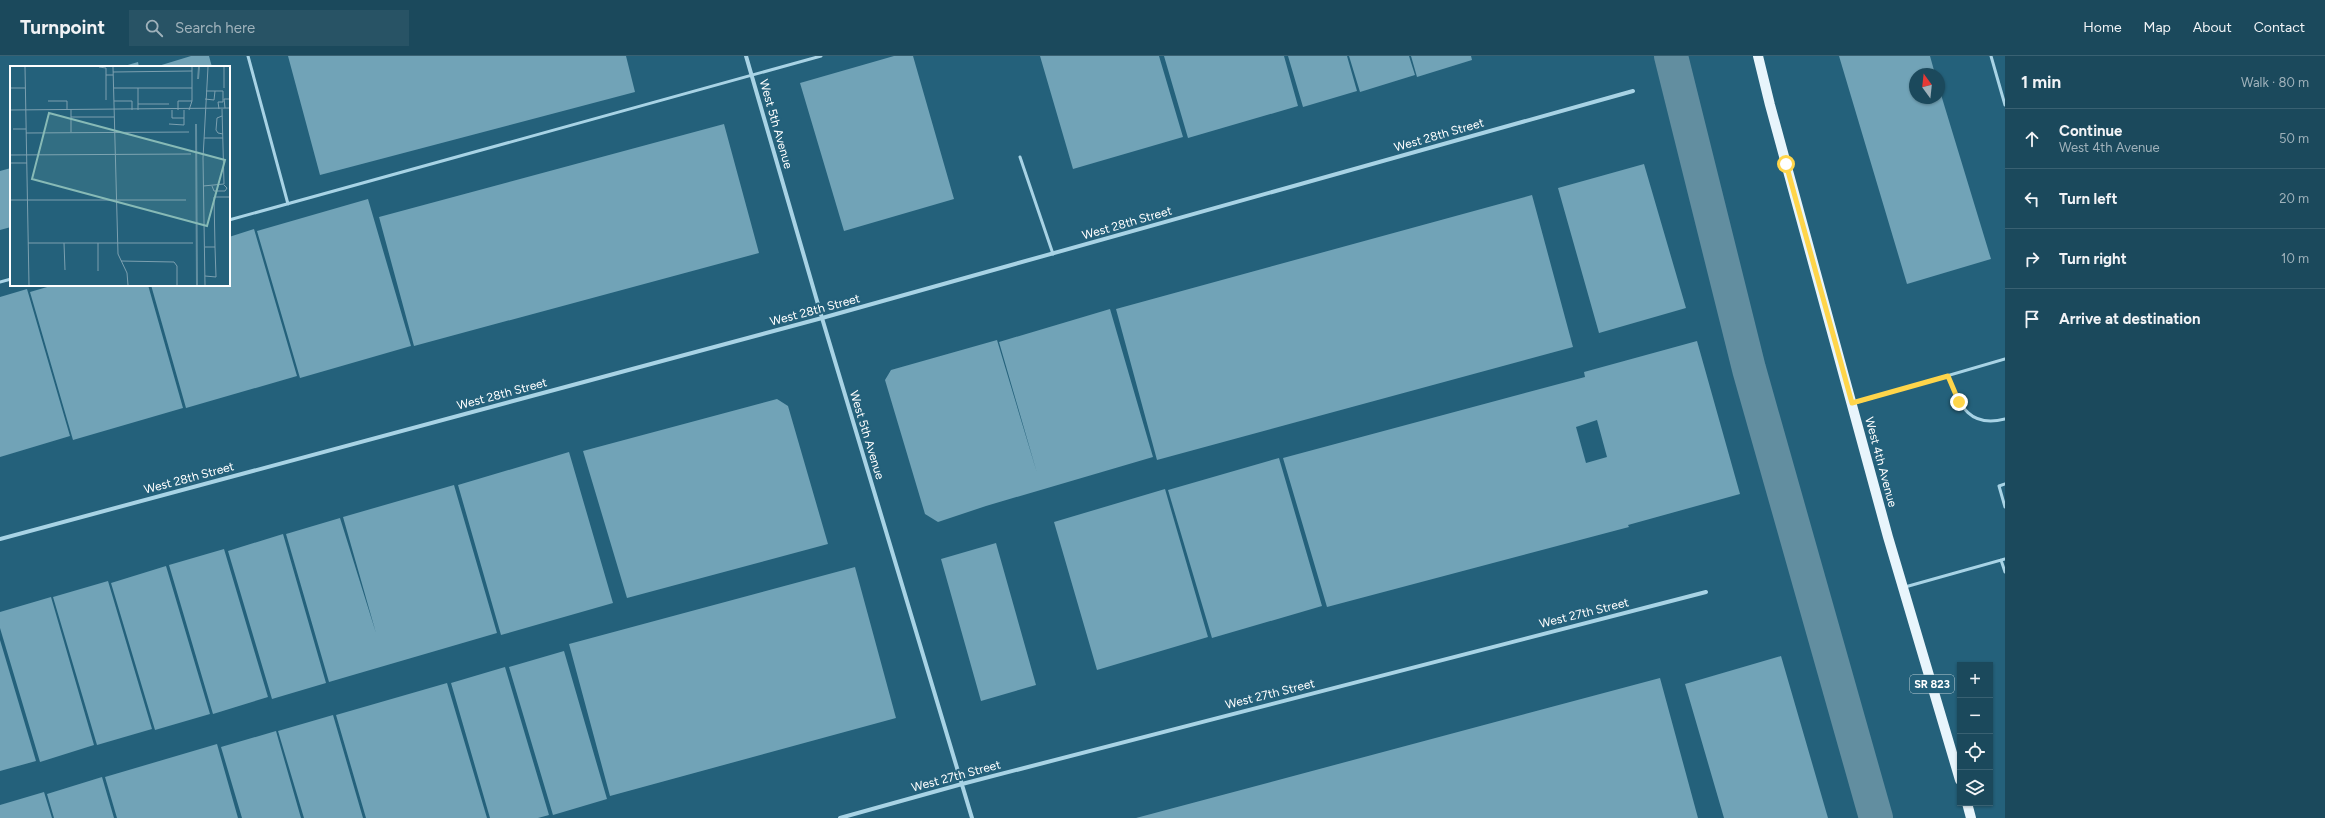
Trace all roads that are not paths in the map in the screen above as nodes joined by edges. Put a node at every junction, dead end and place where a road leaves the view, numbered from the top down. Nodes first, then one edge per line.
1 (248, 56) edge
2 (746, 56) edge
3 (821, 56) edge
4 (1758, 56) edge
5 (1990, 56) edge
6 (752, 76) junction
7 (1633, 91) dead end
8 (2005, 105) edge
9 (1020, 157) dead end
10 (288, 204) junction
11 (230, 220) edge
12 (1053, 254) junction
13 (10, 280) edge
14 (0, 282) edge
15 (822, 318) junction
16 (2005, 359) edge
17 (1948, 376) junction
18 (1852, 403) junction
19 (2005, 419) edge
20 (2005, 484) edge
21 (2005, 507) edge
22 (0, 539) edge
23 (2003, 560) edge
24 (2005, 572) edge
25 (1903, 587) junction
26 (1706, 592) dead end
27 (1957, 770) edge
28 (962, 784) junction
29 (1968, 806) edge
30 (840, 818) edge
31 (972, 818) edge
32 (1971, 818) edge

1 - 10 lane
2 - 6 street, West 5th Avenue
3 - 6 lane
4 - 18 main road, West 4th Avenue / SR 823
5 - 8 lane
6 - 10 lane
6 - 15 street, West 5th Avenue
7 - 12 street, West 28th Street
9 - 12 lane
10 - 11 lane
12 - 15 street, West 28th Street
13 - 14 lane
15 - 22 street, West 28th Street
15 - 28 street, West 5th Avenue
16 - 17 lane
17 - 18 lane
17 - 19 lane
18 - 25 main road, West 4th Avenue / SR 823
20 - 21 lane
23 - 24 lane
23 - 25 lane
25 - 27 main road, West 4th Avenue / SR 823
26 - 28 street, West 27th Street
28 - 30 street, West 27th Street
28 - 31 street, West 5th Avenue
29 - 32 main road

